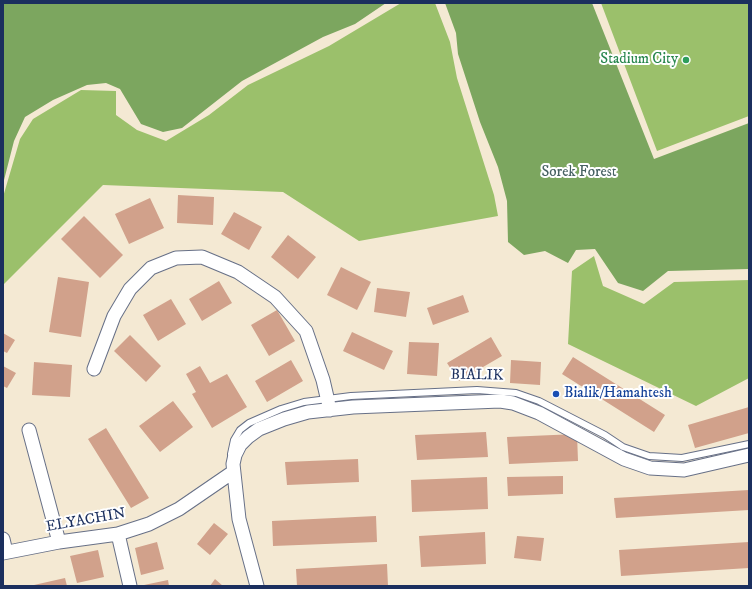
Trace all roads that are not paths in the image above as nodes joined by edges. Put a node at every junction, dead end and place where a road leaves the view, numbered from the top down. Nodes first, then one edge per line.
1 (94, 369) dead end
2 (329, 404) junction
3 (29, 430) dead end
4 (749, 444) edge
5 (749, 455) edge
6 (233, 472) junction
7 (118, 534) junction
8 (3, 539) edge
9 (59, 542) junction
10 (5, 552) edge
11 (130, 586) edge
12 (258, 586) edge

1 - 2 street
2 - 4 lane, BIALIK
2 - 5 street, BIALIK
2 - 6 street, BIALIK
3 - 9 street
6 - 7 street, ELYACHIN
6 - 12 street, BIALIK
7 - 9 street, ELYACHIN
7 - 11 street
8 - 10 street
9 - 10 street, ELYACHIN

